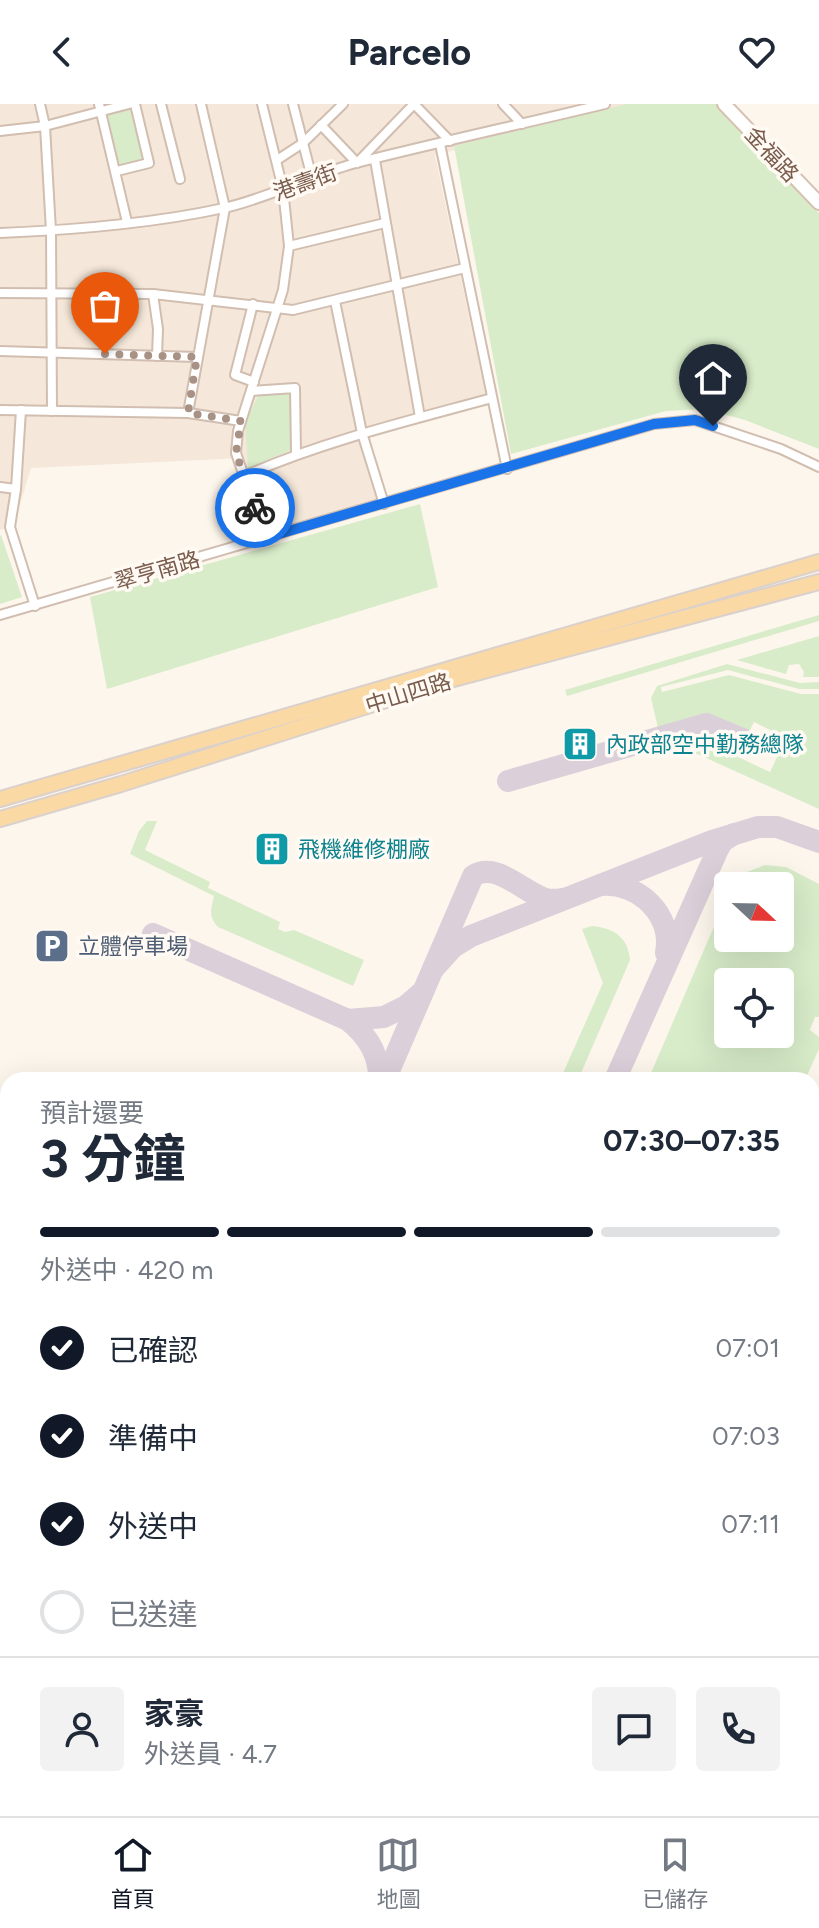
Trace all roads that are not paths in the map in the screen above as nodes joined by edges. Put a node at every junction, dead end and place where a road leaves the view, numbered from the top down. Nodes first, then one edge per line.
1 (40, 104) edge
2 (129, 104) edge
3 (135, 104) edge
4 (161, 104) edge
5 (201, 104) edge
6 (272, 104) edge
7 (293, 104) edge
8 (343, 104) edge
9 (414, 104) edge
10 (605, 104) edge
11 (724, 104) edge
12 (506, 105) edge
13 (100, 108) edge
14 (263, 108) edge
15 (522, 124) junction
16 (321, 125) junction
17 (45, 126) junction
18 (0, 131) edge
19 (450, 141) junction
20 (303, 143) junction
21 (440, 144) junction
22 (277, 160) junction
23 (375, 160) junction
24 (357, 163) junction
25 (117, 171) junction
26 (312, 178) junction
27 (180, 179) dead end
28 (283, 189) junction
29 (819, 203) edge
30 (225, 208) junction
31 (127, 222) junction
32 (385, 223) junction
33 (51, 231) junction
34 (0, 233) edge
35 (289, 246) junction
36 (465, 268) junction
37 (397, 284) junction
38 (0, 293) edge
39 (52, 294) junction
40 (153, 294) junction
41 (208, 299) junction
42 (335, 301) junction
43 (253, 304) junction
44 (277, 309) junction
45 (0, 351) edge
46 (52, 352) junction
47 (157, 356) junction
48 (197, 357) junction
49 (253, 386) junction
50 (492, 398) junction
51 (0, 410) edge
52 (21, 410) junction
53 (52, 411) junction
54 (188, 413) junction
55 (420, 417) junction
56 (241, 421) junction
57 (362, 433) junction
58 (296, 453) junction
59 (819, 467) edge
60 (507, 469) junction
61 (244, 476) junction
62 (0, 487) edge
63 (16, 489) junction
64 (384, 504) junction
65 (10, 529) junction
66 (0, 532) edge
67 (265, 538) junction
68 (819, 562) edge
69 (819, 582) edge
70 (35, 606) junction
71 (0, 615) edge
72 (0, 799) edge
73 (0, 819) edge

1 - 17 street
2 - 13 street
3 - 25 street
4 - 27 street
5 - 30 street
6 - 14 street
7 - 20 street
8 - 16 street
9 - 19 street
9 - 24 street
10 - 15 street, 港壽街
11 - 29 street, 金福路
12 - 15 street
13 - 17 street
13 - 25 street
14 - 22 street
15 - 19 street, 港壽街
16 - 20 street
16 - 24 street
17 - 18 street
17 - 33 street
19 - 21 street, 港壽街
20 - 22 street
20 - 26 street
21 - 23 street, 港壽街
21 - 36 street
22 - 28 street
23 - 24 street, 港壽街
23 - 32 street
24 - 26 street, 港壽街
25 - 31 street
26 - 28 street, 港壽街
28 - 30 street, 港壽街
28 - 35 street
30 - 31 street, 港壽街
30 - 41 street
31 - 33 street, 港壽街
32 - 35 street
32 - 37 street
33 - 34 street, 港壽街
33 - 39 street
35 - 44 street
36 - 37 street
36 - 50 street
37 - 42 street
37 - 55 street
38 - 39 street
39 - 40 street
39 - 46 street
40 - 41 street
40 - 47 street
41 - 43 street
41 - 48 street
42 - 44 street
42 - 57 street
43 - 44 street
43 - 49 street
44 - 49 street
45 - 46 street
46 - 47 street
46 - 53 street
47 - 48 street
48 - 54 street
49 - 56 street
49 - 58 street
50 - 55 street
50 - 60 street
51 - 52 street
52 - 53 street
52 - 63 street
53 - 54 street
54 - 56 street
55 - 57 street
56 - 61 street
57 - 58 street
57 - 64 street
58 - 61 street
59 - 60 street, 翠亨南路
60 - 64 street, 翠亨南路
61 - 67 street
62 - 63 street
63 - 65 street
64 - 67 street, 翠亨南路
65 - 66 street
65 - 70 street
67 - 70 street, 翠亨南路
68 - 72 main road, 中山四路
69 - 73 main road, 中山四路
70 - 71 street, 翠亨南路

